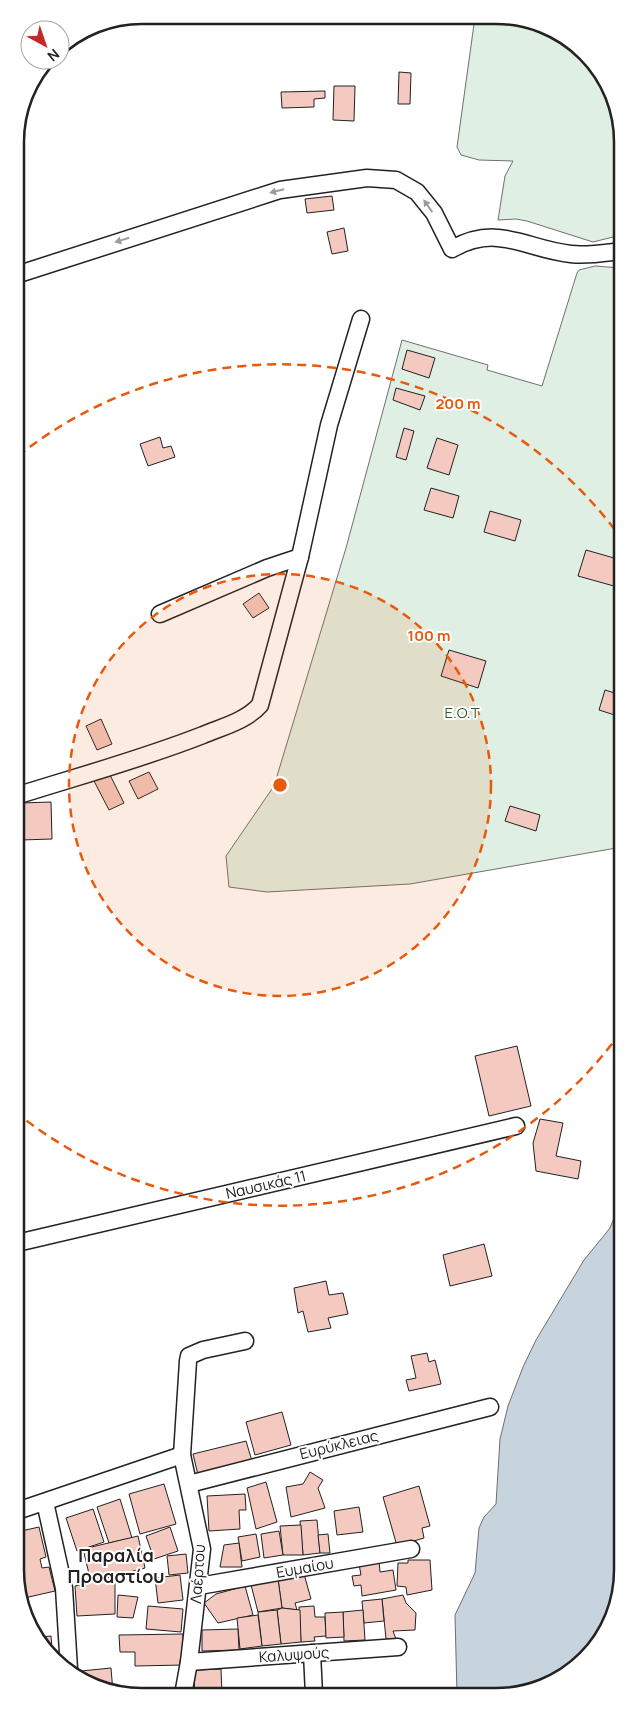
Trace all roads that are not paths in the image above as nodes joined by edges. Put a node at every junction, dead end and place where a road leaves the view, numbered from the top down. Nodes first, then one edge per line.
1 (614, 251) edge
2 (24, 271) edge
3 (361, 319) dead end
4 (300, 557) junction
5 (160, 614) dead end
6 (24, 794) edge
7 (516, 1126) dead end
8 (24, 1241) edge
9 (245, 1341) dead end
10 (490, 1407) dead end
11 (182, 1455) junction
12 (189, 1484) junction
13 (45, 1502) junction
14 (24, 1509) edge
15 (411, 1549) dead end
16 (199, 1586) junction
17 (398, 1647) dead end
18 (312, 1653) junction
19 (189, 1662) junction
20 (69, 1663) edge
21 (184, 1688) edge
22 (314, 1688) edge

1 -> 2 street
3 - 4 street
4 - 5 street
4 - 6 street
7 - 8 street, Ναυσικάς 11
9 - 11 street, Λαέρτου
10 - 12 street, Ευρύκλειας
11 - 12 street, Λαέρτου
11 - 13 street
12 - 16 street, Λαέρτου
13 - 14 street
13 - 20 street
15 - 16 street, Ευμαίου
16 - 19 street, Λαέρτου
17 - 18 street, Καλυψούς
18 - 19 street, Καλυψούς
18 - 22 street
19 - 21 street, Λαέρτου

